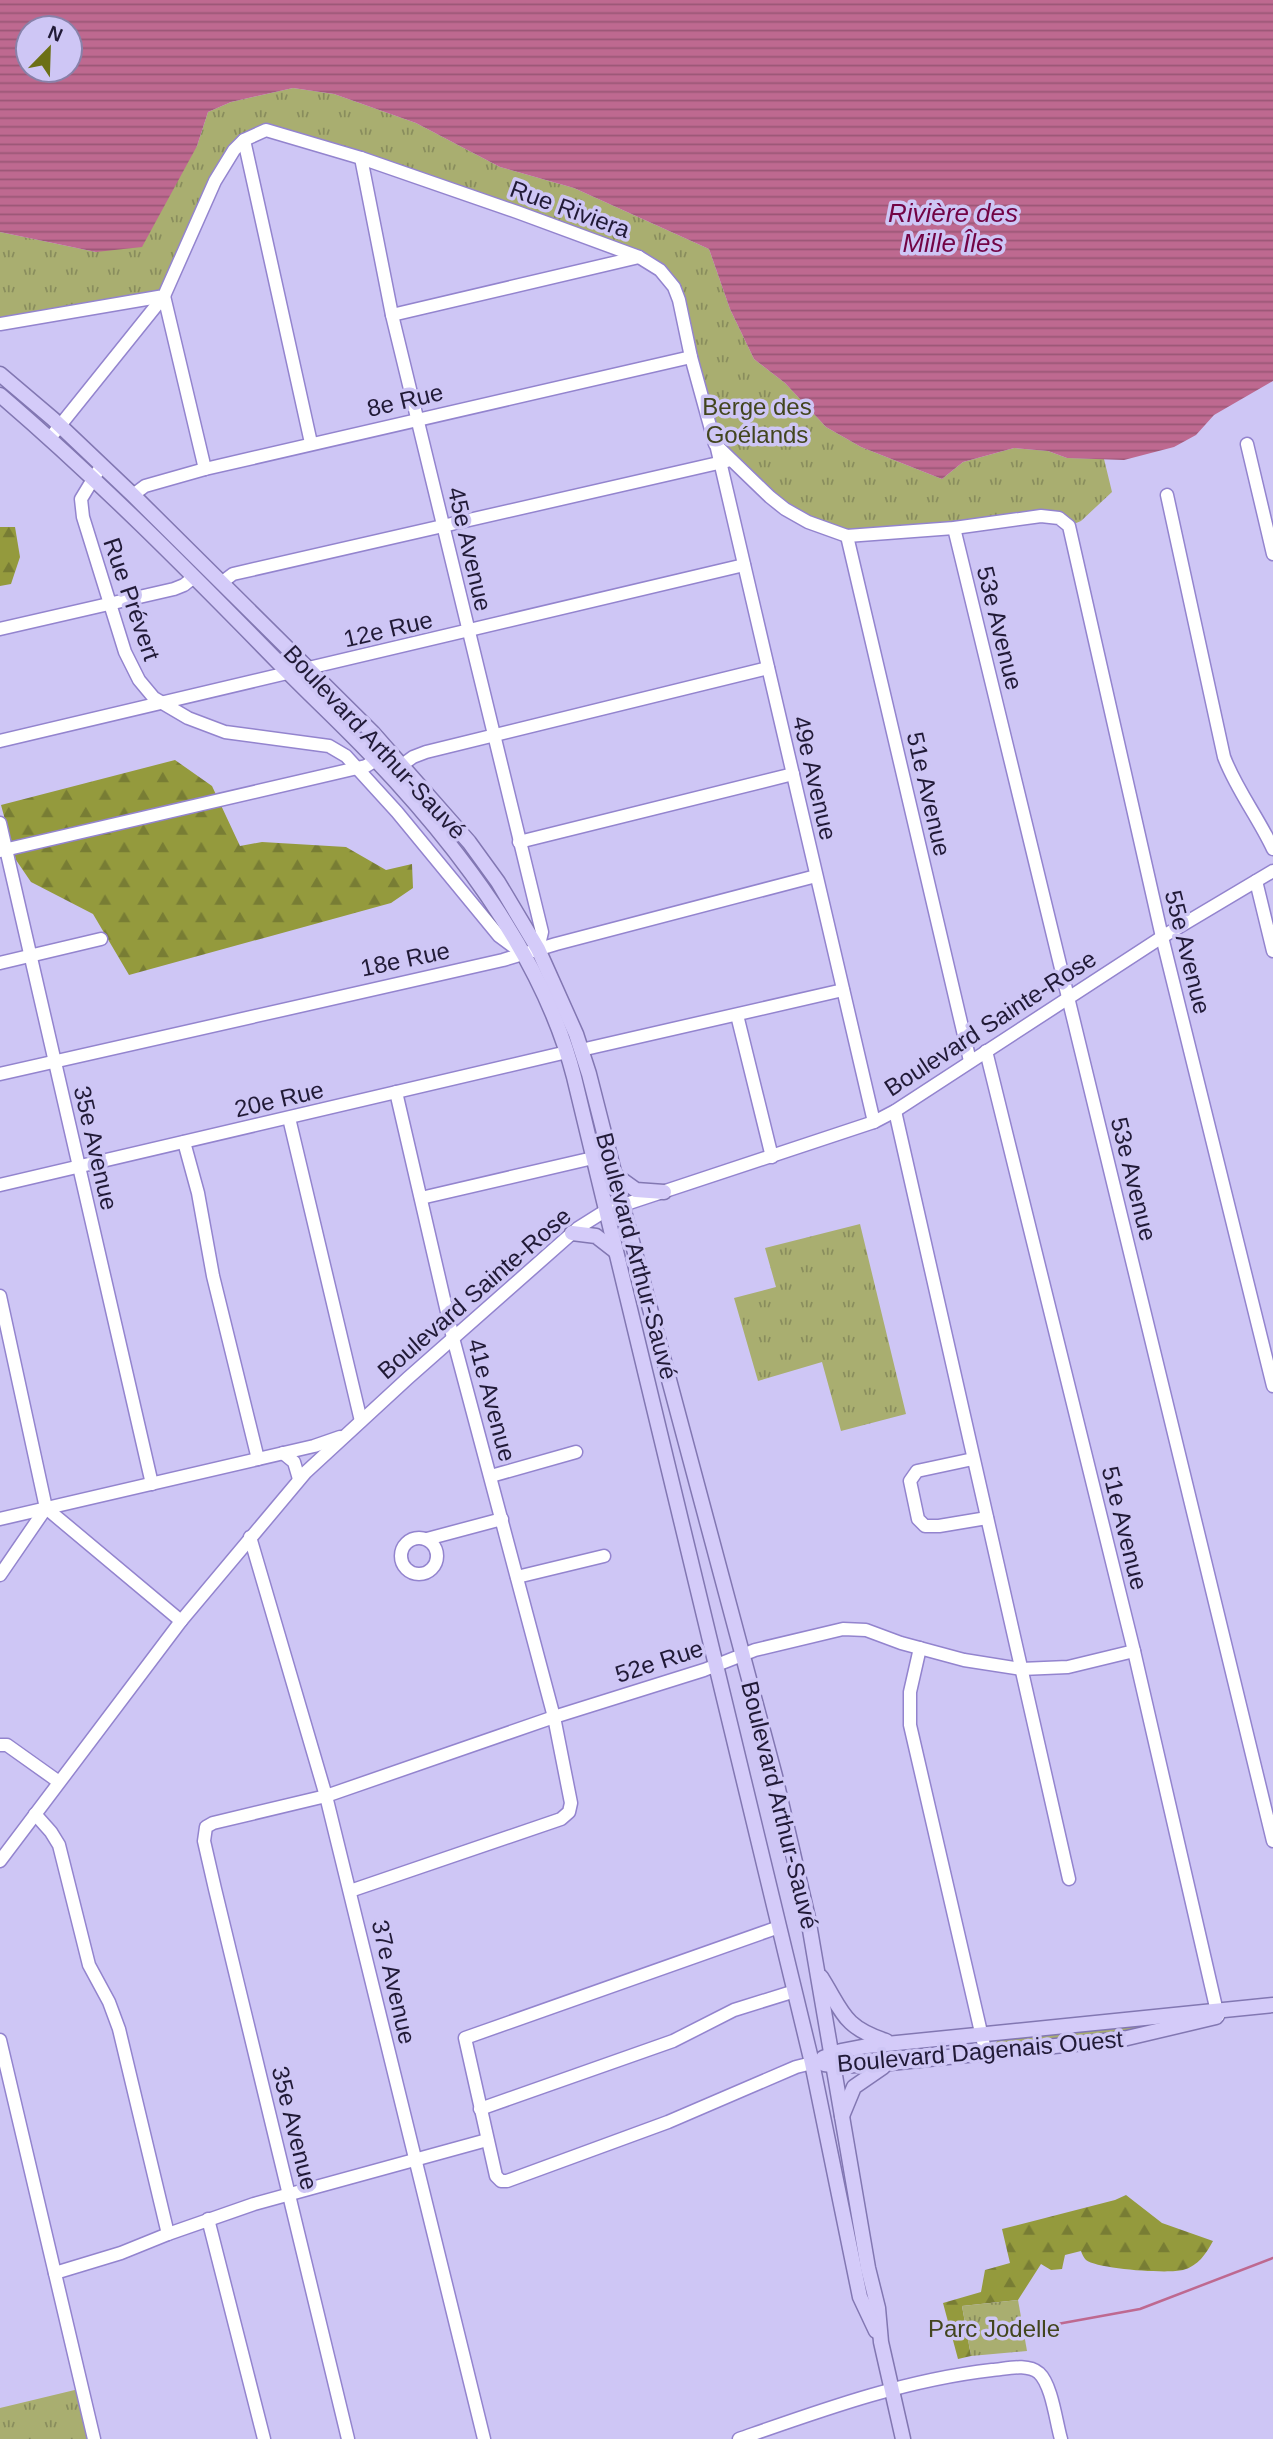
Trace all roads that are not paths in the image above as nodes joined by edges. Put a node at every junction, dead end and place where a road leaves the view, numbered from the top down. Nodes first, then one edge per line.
1 (244, 140) junction
2 (361, 158) junction
3 (639, 257) junction
4 (164, 296) junction
5 (392, 315) junction
6 (0, 324) edge
7 (691, 357) junction
8 (0, 374) edge
9 (0, 395) edge
10 (418, 419) junction
11 (60, 426) junction
12 (50, 438) junction
13 (311, 443) junction
14 (1247, 443) dead end
15 (726, 461) junction
16 (205, 469) junction
17 (97, 471) junction
18 (133, 495) junction
19 (1167, 495) dead end
20 (442, 526) junction
21 (1069, 526) joint
22 (954, 528) junction
23 (847, 536) junction
24 (1273, 554) edge
25 (744, 565) junction
26 (194, 577) junction
27 (222, 583) junction
28 (109, 603) junction
29 (0, 629) edge
30 (468, 632) junction
31 (768, 668) junction
32 (309, 669) junction
33 (290, 674) junction
34 (161, 703) junction
35 (493, 736) junction
36 (0, 741) edge
37 (376, 760) junction
38 (402, 765) junction
39 (358, 767) junction
40 (793, 774) junction
41 (0, 822) edge
42 (519, 842) junction
43 (1273, 849) edge
44 (3, 850) edge
45 (1273, 871) edge
46 (816, 876) junction
47 (1256, 881) junction
48 (1162, 937) junction
49 (101, 939) dead end
50 (538, 949) junction
51 (1273, 951) edge
52 (523, 953) junction
53 (30, 956) junction
54 (0, 963) edge
55 (843, 990) junction
56 (1068, 998) junction
57 (737, 1015) junction
58 (574, 1051) junction
59 (986, 1051) junction
60 (55, 1061) junction
61 (970, 1061) junction
62 (0, 1074) edge
63 (396, 1092) junction
64 (895, 1111) junction
65 (289, 1118) junction
66 (874, 1122) junction
67 (184, 1142) junction
68 (772, 1157) junction
69 (593, 1158) junction
70 (79, 1167) junction
71 (615, 1175) junction
72 (0, 1185) edge
73 (664, 1192) junction
74 (421, 1198) junction
75 (622, 1206) junction
76 (605, 1211) junction
77 (572, 1233) junction
78 (614, 1250) junction
79 (0, 1296) edge
80 (453, 1338) junction
81 (1273, 1386) edge
82 (361, 1421) junction
83 (344, 1435) junction
84 (576, 1452) dead end
85 (283, 1453) junction
86 (258, 1459) junction
87 (973, 1459) junction
88 (491, 1476) junction
89 (299, 1479) junction
90 (152, 1484) junction
91 (46, 1508) junction
92 (987, 1518) junction
93 (0, 1519) edge
94 (502, 1520) junction
95 (250, 1537) junction
96 (427, 1539) dead end
97 (604, 1556) dead end
98 (0, 1575) edge
99 (517, 1577) junction
100 (181, 1620) junction
101 (920, 1648) junction
102 (1133, 1651) junction
103 (743, 1654) junction
104 (716, 1665) junction
105 (1021, 1669) junction
106 (554, 1717) junction
107 (0, 1745) edge
108 (59, 1782) junction
109 (326, 1796) junction
110 (35, 1814) junction
111 (206, 1827) joint
112 (1273, 1841) edge
113 (0, 1861) edge
114 (1069, 1879) dead end
115 (351, 1891) junction
116 (779, 1927) junction
117 (817, 1970) junction
118 (795, 1991) junction
119 (1273, 2006) edge
120 (1217, 2013) junction
121 (982, 2034) junction
122 (0, 2040) edge
123 (893, 2043) junction
124 (986, 2054) junction
125 (832, 2061) junction
126 (813, 2063) junction
127 (890, 2063) junction
128 (480, 2109) junction
129 (841, 2117) junction
130 (486, 2140) junction
131 (414, 2160) junction
132 (289, 2194) junction
133 (208, 2219) junction
134 (168, 2234) junction
135 (55, 2273) junction
136 (881, 2342) junction
137 (891, 2388) junction
138 (94, 2439) edge
139 (264, 2439) edge
140 (348, 2439) edge
141 (484, 2439) edge
142 (739, 2439) edge
143 (903, 2439) edge
144 (1061, 2439) edge

1 - 2 street, Rue Riviera
1 - 4 street
1 - 13 street
2 - 3 street, Rue Riviera
2 - 5 street, 45e Avenue
3 - 5 street
3 - 7 street, Rue Riviera
4 - 6 street
4 - 11 street
4 - 16 street
5 - 10 street, 45e Avenue
7 - 10 street, 8e Rue
7 - 15 street, Rue Riviera
8 - 11 main road, Boulevard Arthur-Sauvé
9 - 12 main road, Boulevard Arthur-Sauvé
10 - 13 street, 8e Rue
10 - 20 street, 45e Avenue
11 - 12 street
11 - 17 main road, Boulevard Arthur-Sauvé
12 - 17 main road, Boulevard Arthur-Sauvé
13 - 16 street, 8e Rue
14 - 24 street
15 - 20 street
15 - 23 street, Rue Riviera
15 - 25 street, 49e Avenue
16 - 18 street, 8e Rue
17 - 18 main road, Boulevard Arthur-Sauvé
17 - 26 main road, Boulevard Arthur-Sauvé
17 - 28 street, Rue Prévert
18 - 27 main road, Boulevard Arthur-Sauvé
19 - 43 street
20 - 27 street
20 - 30 street, 45e Avenue
21 - 22 street, Rue Riviera
21 - 48 street, 55e Avenue
22 - 23 street, Rue Riviera
22 - 56 street, 53e Avenue
23 - 61 street, 51e Avenue
25 - 30 street, 12e Rue
25 - 31 street, 49e Avenue
26 - 28 street
26 - 33 main road, Boulevard Arthur-Sauvé
27 - 32 main road, Boulevard Arthur-Sauvé
28 - 29 street
28 - 34 street, Rue Prévert
30 - 32 street, 12e Rue
30 - 35 street, 45e Avenue
31 - 35 street
31 - 40 street, 49e Avenue
32 - 33 street, 12e Rue
32 - 38 main road, Boulevard Arthur-Sauvé
33 - 34 street, 12e Rue
33 - 37 main road, Boulevard Arthur-Sauvé
34 - 36 street, 12e Rue
34 - 39 street, Rue Prévert
35 - 38 street
35 - 42 street, 45e Avenue
37 - 39 street
37 - 52 main road, Boulevard Arthur-Sauvé
38 - 50 main road, Boulevard Arthur-Sauvé
39 - 44 street
39 - 52 street, Rue Prévert
40 - 42 street
40 - 46 street, 49e Avenue
41 - 44 street, 35e Avenue
42 - 50 street, 45e Avenue
44 - 53 street, 35e Avenue
45 - 47 street, Boulevard Sainte-Rose
46 - 50 street, 18e Rue
46 - 55 street, 49e Avenue
47 - 48 street, Boulevard Sainte-Rose
47 - 51 street
48 - 56 street, Boulevard Sainte-Rose
48 - 81 street, 55e Avenue
49 - 53 street
50 - 52 street, 18e Rue
50 - 58 main road, Boulevard Arthur-Sauvé
52 - 58 main road, Boulevard Arthur-Sauvé
52 - 60 street, 18e Rue
53 - 54 street
53 - 60 street, 35e Avenue
55 - 57 street, 20e Rue
55 - 66 street, 49e Avenue
56 - 59 street, Boulevard Sainte-Rose
56 - 112 street, 53e Avenue
57 - 58 street, 20e Rue
57 - 68 street
58 - 63 street, 20e Rue
58 - 69 main road, Boulevard Arthur-Sauvé
58 - 71 main road, Boulevard Arthur-Sauvé
59 - 61 street, Boulevard Sainte-Rose
59 - 102 street, 51e Avenue
60 - 62 street, 18e Rue
60 - 70 street, 35e Avenue
61 - 64 street, Boulevard Sainte-Rose
63 - 65 street, 20e Rue
63 - 74 street, 41e Avenue
64 - 66 street, Boulevard Sainte-Rose
64 - 87 street
65 - 67 street, 20e Rue
65 - 82 street
66 - 68 street, Boulevard Sainte-Rose
67 - 70 street, 20e Rue
67 - 86 street
68 - 73 street, Boulevard Sainte-Rose
69 - 74 street
69 - 76 main road, Boulevard Arthur-Sauvé
70 - 72 street, 20e Rue
70 - 90 street, 35e Avenue
71 - 73 main road
71 - 75 main road, Boulevard Arthur-Sauvé
73 - 75 street, Boulevard Sainte-Rose
74 - 80 street, 41e Avenue
75 - 76 street, Boulevard Sainte-Rose
75 - 103 main road, Boulevard Arthur-Sauvé
76 - 77 street, Boulevard Sainte-Rose
76 - 78 main road, Boulevard Arthur-Sauvé
77 - 78 main road
77 - 80 street, Boulevard Sainte-Rose
78 - 104 main road, Boulevard Arthur-Sauvé
79 - 91 street
80 - 82 street, Boulevard Sainte-Rose
80 - 88 street, 41e Avenue
82 - 83 street, Boulevard Sainte-Rose
83 - 85 street
83 - 89 street, Boulevard Sainte-Rose
84 - 88 street
85 - 86 street
85 - 89 street
86 - 90 street
87 - 92 street
87 - 92 street
88 - 94 street, 41e Avenue
89 - 95 street, Boulevard Sainte-Rose
90 - 91 street
91 - 93 street
91 - 98 street
91 - 100 street
92 - 105 street
94 - 96 street
94 - 99 street, 41e Avenue
95 - 100 street, Boulevard Sainte-Rose
95 - 109 street, 37e Avenue
97 - 99 street
99 - 106 street, 41e Avenue
100 - 108 street, Boulevard Sainte-Rose
101 - 103 street, 52e Rue
101 - 105 street, 52e Rue
101 - 121 street
102 - 105 street, 52e Rue
102 - 120 street, 51e Avenue
103 - 104 street, 52e Rue
103 - 117 main road, Boulevard Arthur-Sauvé
104 - 106 street, 52e Rue
104 - 116 main road, Boulevard Arthur-Sauvé
105 - 114 street
106 - 109 street, 52e Rue
106 - 115 street, 41e Avenue
107 - 108 street
108 - 110 street, Boulevard Sainte-Rose
109 - 111 street, 52e Rue
109 - 115 street, 37e Avenue
110 - 113 street, Boulevard Sainte-Rose
110 - 134 street
111 - 132 street, 35e Avenue
115 - 131 street, 37e Avenue
116 - 118 main road, Boulevard Arthur-Sauvé
116 - 128 street
117 - 123 main road
117 - 125 main road, Boulevard Arthur-Sauvé
118 - 126 main road, Boulevard Arthur-Sauvé
118 - 128 street
119 - 120 main road, Boulevard Dagenais Ouest
120 - 121 main road, Boulevard Dagenais Ouest
120 - 124 main road, Boulevard Dagenais Ouest
121 - 123 main road, Boulevard Dagenais Ouest
121 - 124 street
122 - 135 street
123 - 125 main road, Boulevard Dagenais Ouest
124 - 127 main road, Boulevard Dagenais Ouest
125 - 126 main road, Boulevard Dagenais Ouest
125 - 127 main road, Boulevard Dagenais Ouest
125 - 129 main road, Boulevard Arthur-Sauvé
126 - 130 street
126 - 136 main road, Boulevard Arthur-Sauvé
127 - 129 main road
128 - 130 street
129 - 136 main road, Boulevard Arthur-Sauvé
130 - 131 street
131 - 132 street
131 - 141 street, 37e Avenue
132 - 133 street
132 - 140 street, 35e Avenue
133 - 134 street
133 - 139 street
134 - 135 street
135 - 138 street
136 - 137 main road, Boulevard Arthur-Sauvé
137 - 142 street
137 - 143 main road, Boulevard Arthur-Sauvé
137 - 144 street

